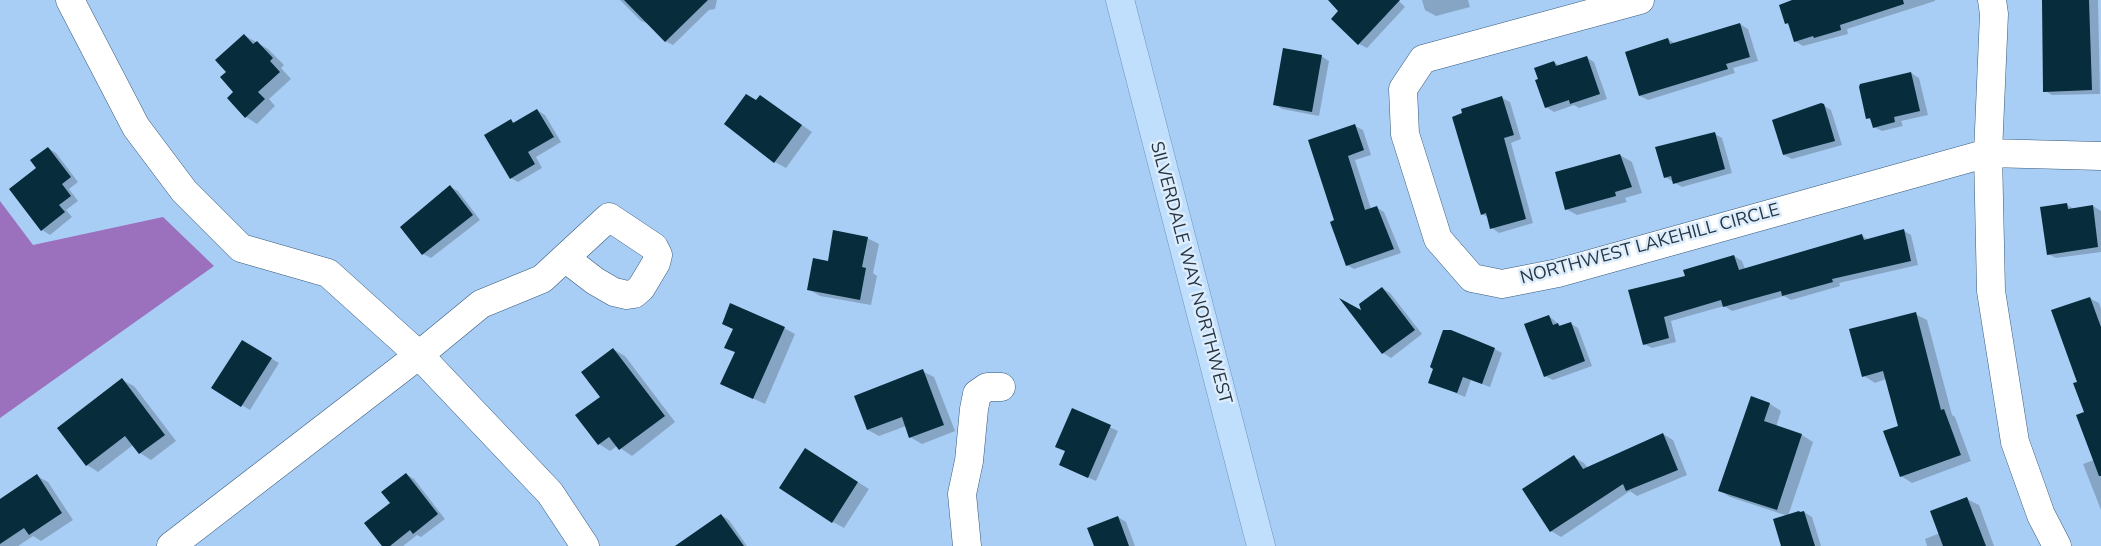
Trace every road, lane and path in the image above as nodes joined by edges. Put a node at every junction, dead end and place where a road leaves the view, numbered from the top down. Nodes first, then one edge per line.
1 (70, 0) edge
2 (1120, 0) edge
3 (1640, 0) edge
4 (1992, 0) edge
5 (1988, 153) junction
6 (2101, 156) edge
7 (565, 258) junction
8 (419, 355) junction
9 (1001, 387) dead end
10 (171, 546) edge
11 (585, 546) edge
12 (966, 546) edge
13 (1261, 546) edge
14 (2057, 546) edge

1 - 8 street
2 - 13 main road, SILVERDALE WAY NORTHWEST
3 - 5 street, NORTHWEST LAKEHILL CIRCLE
4 - 5 street
5 - 6 street, NORTHWEST LAKEHILL CIRCLE
5 - 14 street
7 - 7 street
7 - 8 street
8 - 10 street
8 - 11 street
9 - 12 street

